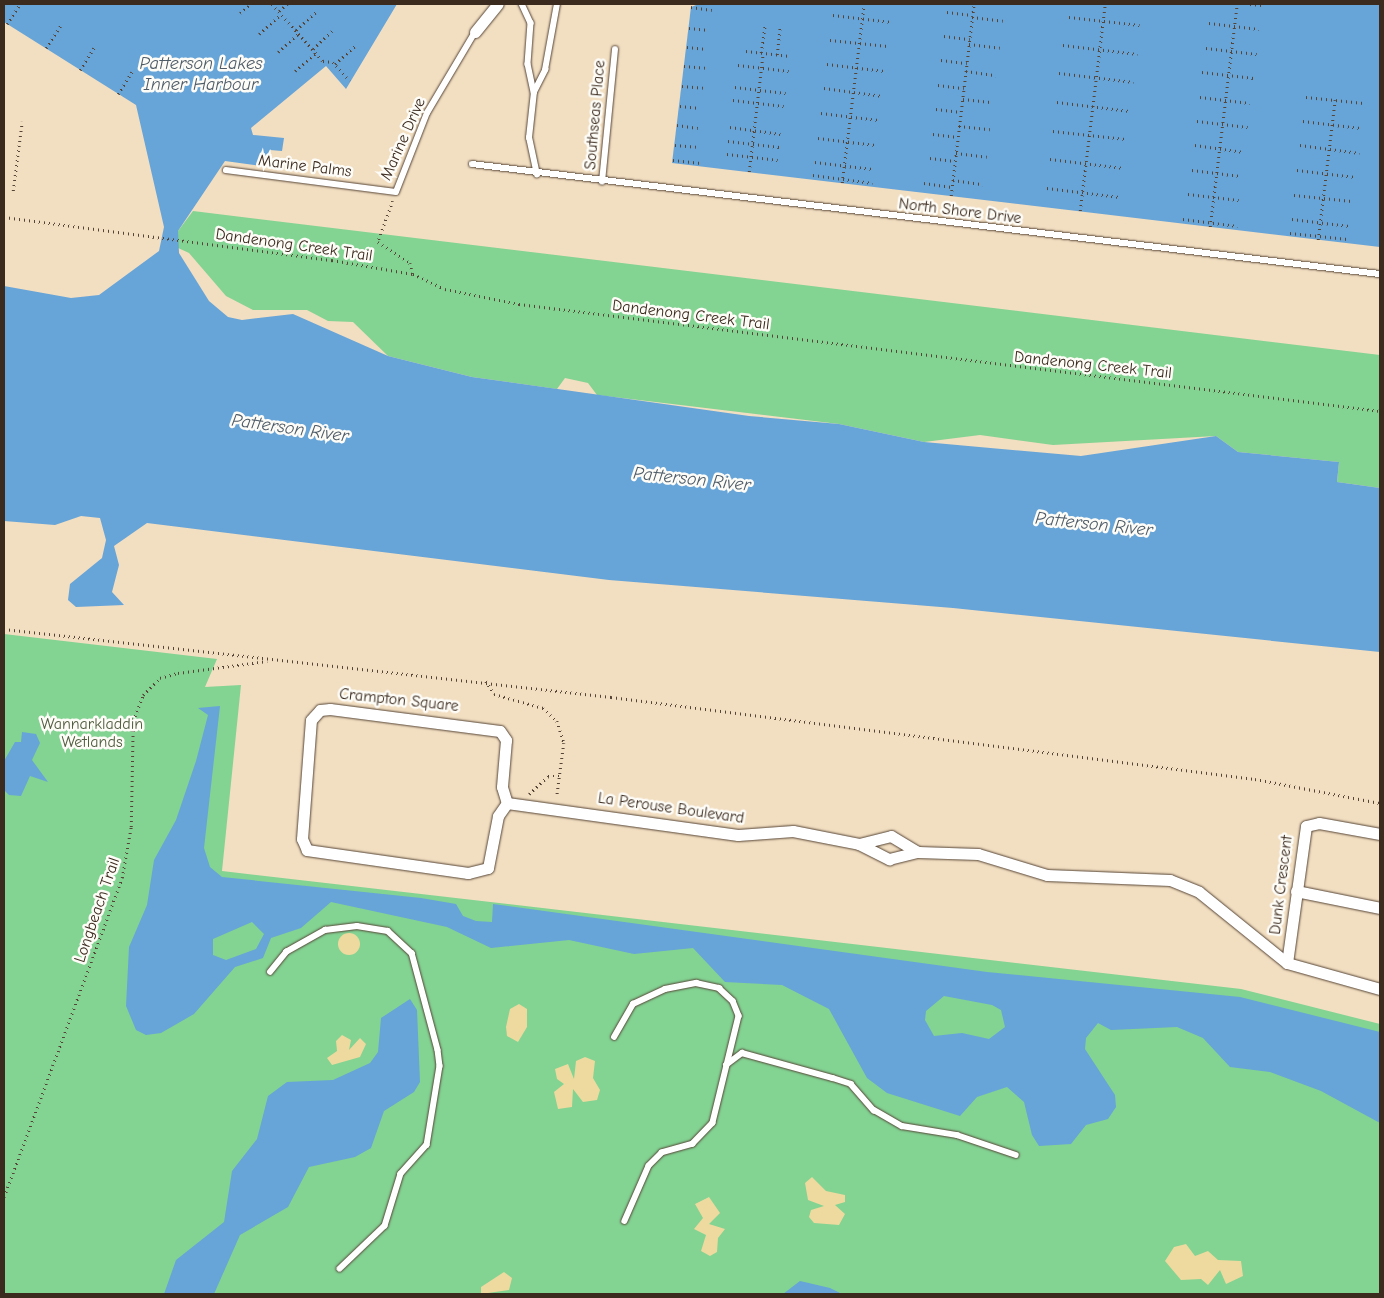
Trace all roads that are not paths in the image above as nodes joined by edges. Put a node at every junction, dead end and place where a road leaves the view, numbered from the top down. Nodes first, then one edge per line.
1 (498, 4) edge
2 (522, 4) edge
3 (557, 4) edge
4 (475, 32) joint
5 (615, 50) dead end
6 (534, 92) junction
7 (472, 164) dead end
8 (226, 170) dead end
9 (537, 175) junction
10 (602, 182) junction
11 (380, 190) joint
12 (1380, 274) edge
13 (507, 803) junction
14 (1380, 834) edge
15 (859, 844) junction
16 (918, 852) junction
17 (1296, 891) junction
18 (1380, 908) edge
19 (1287, 963) junction
20 (270, 972) dead end
21 (1380, 989) edge
22 (614, 1037) dead end
23 (726, 1065) junction
24 (1016, 1155) dead end
25 (624, 1221) dead end
26 (340, 1269) dead end

1 - 4 street
2 - 6 lane
3 - 6 lane
4 - 11 lane, Marine Drive
5 - 10 lane, Southseas Place
6 - 9 lane
7 - 9 lane, North Shore Drive
8 - 11 lane, Marine Palms
9 - 10 lane, North Shore Drive
10 - 12 lane, North Shore Drive
13 - 13 street, Crampton Square
13 - 15 street, La Perouse Boulevard
14 - 17 street, Dunk Crescent
15 - 16 street, La Perouse Boulevard
15 - 16 street, La Perouse Boulevard
16 - 19 street, La Perouse Boulevard
17 - 18 street
17 - 19 street, Dunk Crescent
19 - 21 street, La Perouse Boulevard
20 - 26 lane
22 - 23 lane
23 - 24 lane
23 - 25 lane

